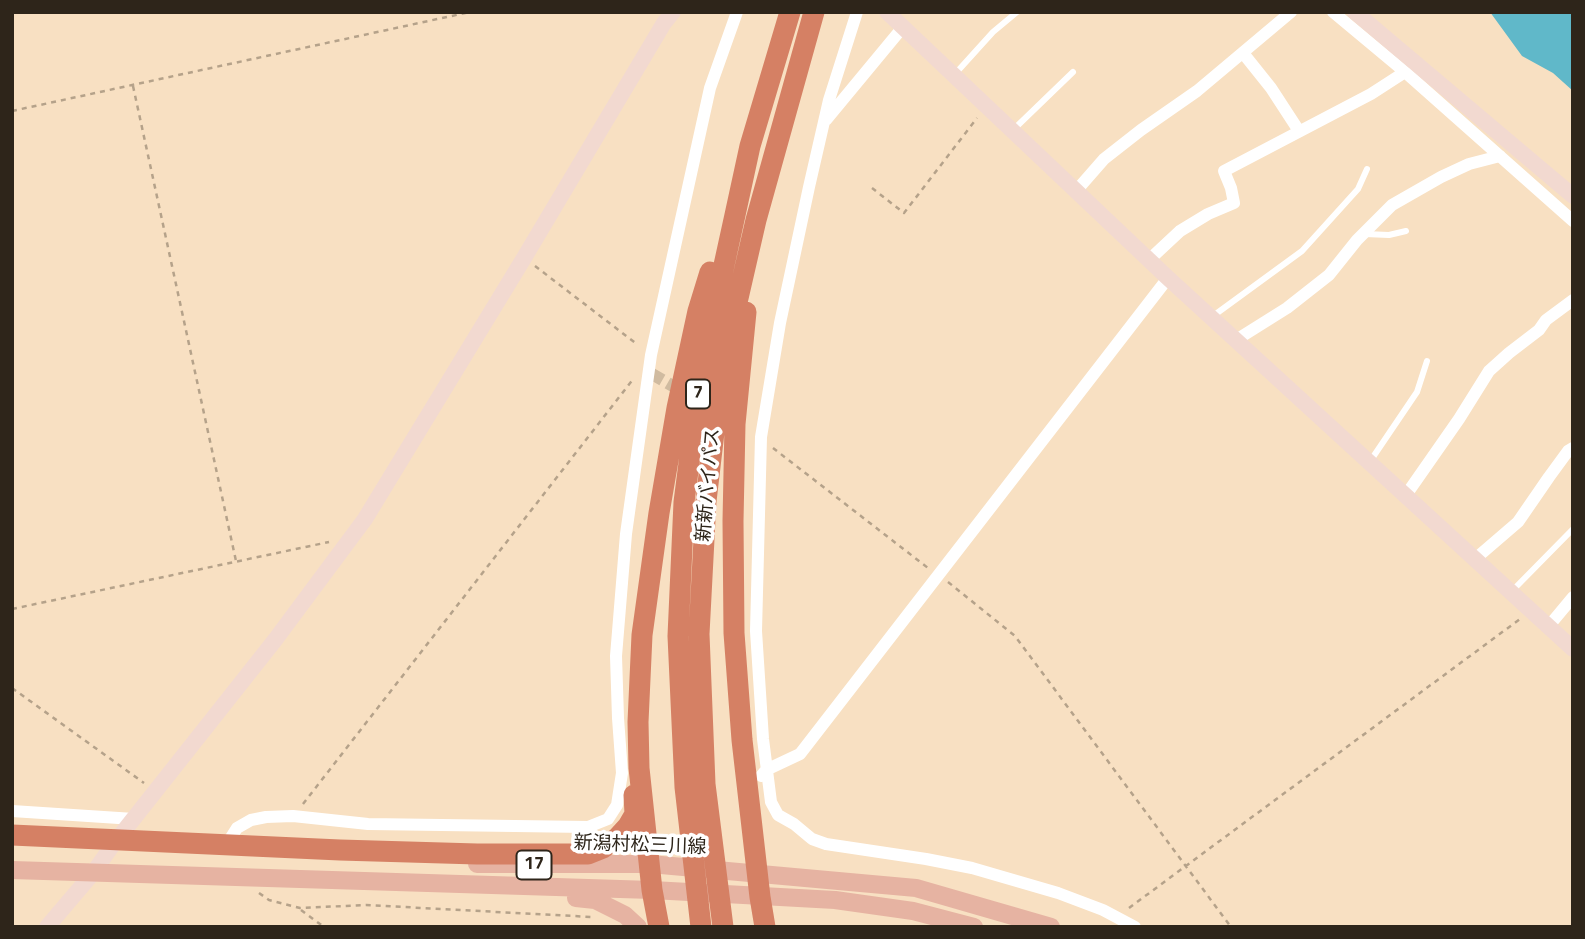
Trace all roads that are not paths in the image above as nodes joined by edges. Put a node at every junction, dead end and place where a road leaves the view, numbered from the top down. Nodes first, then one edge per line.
1 (673, 12) edge
2 (737, 12) edge
3 (790, 12) edge
4 (814, 12) edge
5 (857, 12) edge
6 (1017, 12) edge
7 (1291, 12) edge
8 (1333, 12) edge
9 (1355, 12) edge
10 (898, 18) edge
11 (1243, 53) junction
12 (1073, 72) dead end
13 (1405, 72) junction
14 (953, 75) junction
15 (824, 122) junction
16 (1012, 131) junction
17 (1299, 131) junction
18 (750, 146) junction
19 (1500, 156) junction
20 (1367, 169) dead end
21 (1076, 191) junction
22 (1573, 196) edge
23 (756, 220) junction
24 (1573, 221) edge
25 (1406, 231) dead end
26 (1363, 234) junction
27 (1150, 259) junction
28 (1168, 278) junction
29 (1573, 300) edge
30 (1211, 317) junction
31 (1236, 340) junction
32 (651, 355) junction
33 (1427, 361) dead end
34 (652, 374) dead end
35 (747, 429) dead end
36 (761, 437) junction
37 (1573, 448) edge
38 (1370, 462) junction
39 (1406, 495) junction
40 (1573, 529) edge
41 (1475, 559) junction
42 (1511, 592) junction
43 (1573, 597) edge
44 (1548, 627) junction
45 (1573, 649) edge
46 (639, 730) junction
47 (766, 770) junction
48 (627, 771) junction
49 (695, 786) junction
50 (748, 792) junction
51 (12, 811) edge
52 (134, 819) junction
53 (12, 835) edge
54 (114, 842) junction
55 (12, 843) edge
56 (225, 848) junction
57 (650, 864) junction
58 (12, 870) edge
59 (758, 872) junction
60 (93, 873) junction
61 (467, 885) junction
62 (652, 890) junction
63 (760, 897) junction
64 (47, 927) edge
65 (638, 927) edge
66 (659, 927) edge
67 (701, 927) edge
68 (723, 927) edge
69 (765, 927) edge
70 (974, 927) edge
71 (1051, 927) edge
72 (1135, 927) edge

1 - 52 street
2 - 32 street
3 - 18 highway, 新新バイパス / 7
4 - 23 highway, 新新バイパス / 7
5 - 15 street
6 - 14 lane
7 - 11 street
8 - 13 street
9 - 22 street
10 - 14 street
10 - 15 street
11 - 17 street
11 - 21 street
12 - 16 lane
13 - 17 street
13 - 19 street
14 - 16 street
15 - 36 street
16 - 21 street
17 - 27 street
18 - 46 highway
18 - 49 highway, 新新バイパス / 7
19 - 24 street
19 - 26 street
20 - 30 lane
21 - 27 street
23 - 49 highway, 新新バイパス / 7
23 - 50 highway
25 - 26 lane
26 - 31 street
27 - 28 street
28 - 30 street
28 - 47 street
29 - 39 street
30 - 31 street
31 - 38 street
32 - 34 street
32 - 48 street
33 - 38 lane
35 - 36 street
36 - 47 street
37 - 41 street
38 - 39 street
39 - 41 street
40 - 42 lane
41 - 42 street
42 - 44 street
43 - 44 street
44 - 45 street
46 - 48 highway
46 - 57 highway
47 - 50 street
47 - 72 street
48 - 56 street
48 - 56 highway
49 - 67 highway, 新新バイパス / 7
49 - 68 highway, 新新バイパス / 7
50 - 59 highway
51 - 52 street
52 - 54 street
53 - 54 highway
54 - 55 main road
54 - 56 highway
54 - 60 street
56 - 57 main road, 新潟村松三川線 / 17
57 - 59 main road, 新潟村松三川線 / 17
57 - 62 highway
58 - 60 main road, 17
59 - 63 highway
59 - 71 main road, 新潟村松三川線 / 17
60 - 61 main road, 17
60 - 64 street
61 - 62 main road, 17
61 - 65 main road
62 - 63 main road, 17
62 - 66 highway
63 - 69 highway
63 - 70 main road, 17

